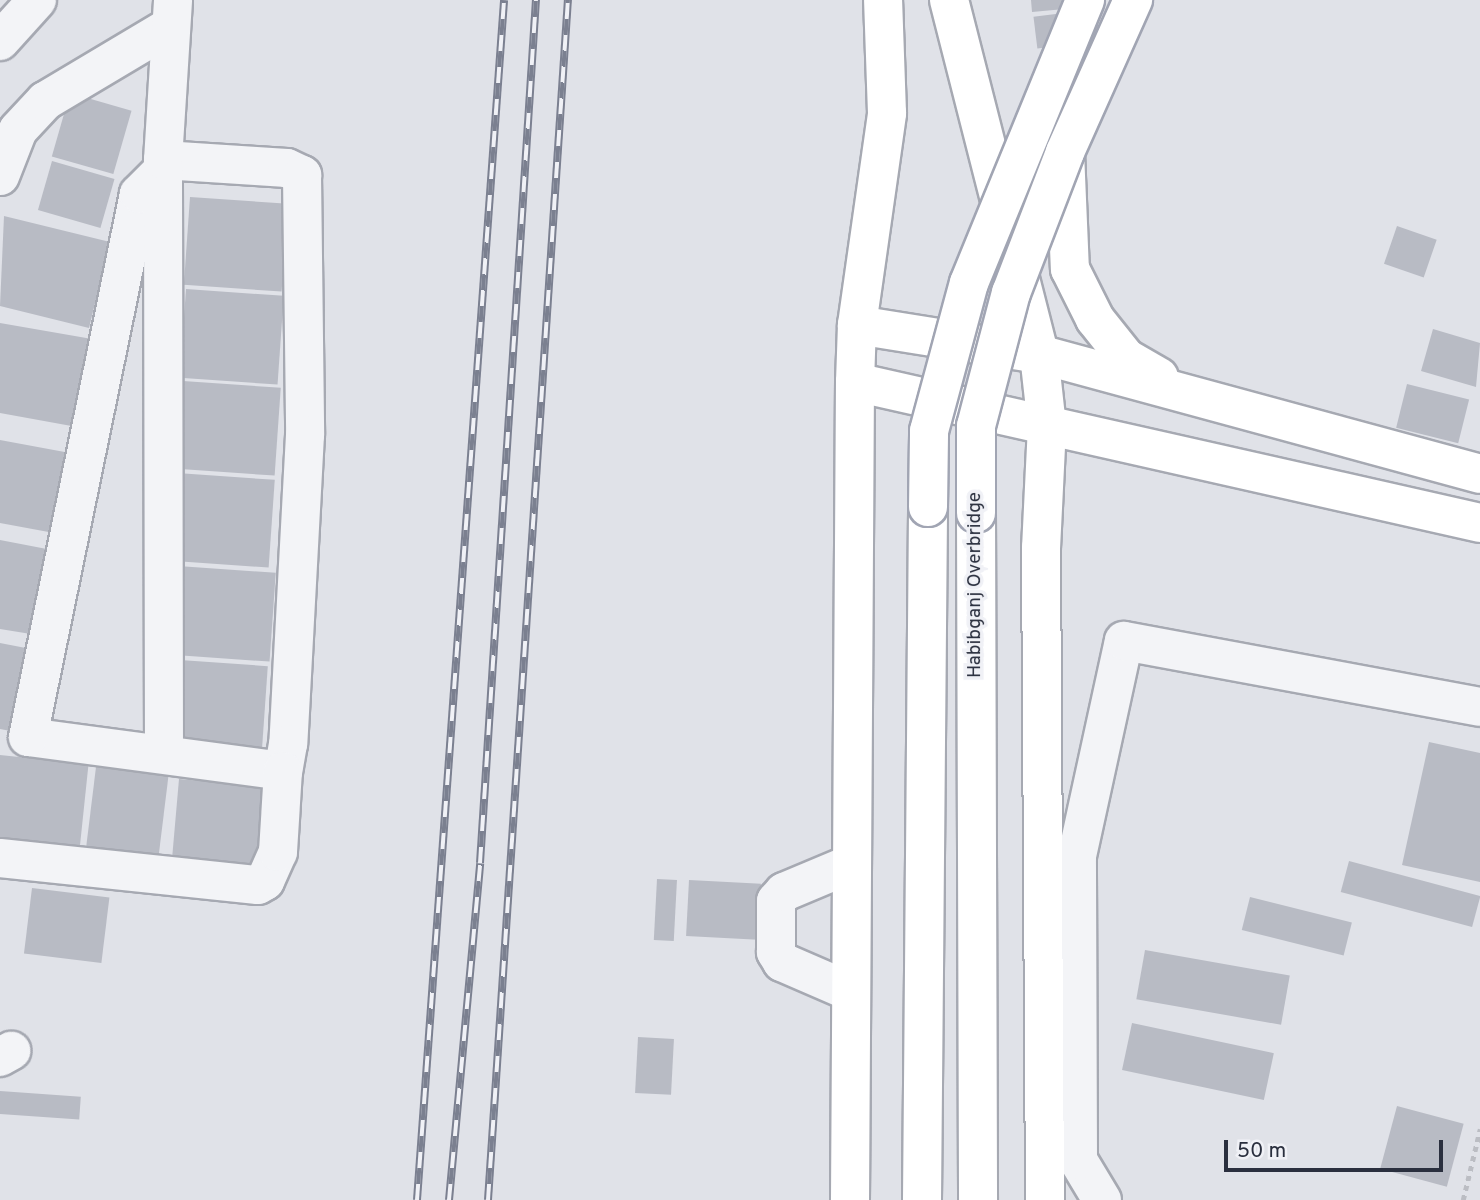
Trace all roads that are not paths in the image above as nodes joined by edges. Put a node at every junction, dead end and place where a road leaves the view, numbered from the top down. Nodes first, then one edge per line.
1 (883, 0) edge
2 (949, 0) edge
3 (1085, 0) edge
4 (1133, 0) edge
5 (26, 1) edge
6 (171, 14) edge
7 (0, 41) edge
8 (1065, 152) junction
9 (163, 165) junction
10 (0, 176) edge
11 (857, 325) junction
12 (1040, 354) junction
13 (855, 382) junction
14 (1048, 426) junction
15 (1480, 461) edge
16 (1480, 474) edge
17 (1480, 523) edge
18 (1480, 707) edge
19 (14, 736) edge
20 (164, 754) junction
21 (283, 771) junction
22 (0, 858) edge
23 (850, 864) junction
24 (849, 991) junction
25 (850, 1200) edge
26 (922, 1200) edge
27 (978, 1200) edge
28 (1045, 1200) edge
29 (1102, 1200) edge

1 - 11 main road
2 - 12 main road
3 - 26 main road, bridge
4 - 8 main road, Habibganj Overbridge, bridge
5 - 7 street
6 - 9 street
6 - 10 street
8 - 15 main road
8 - 27 main road, Habibganj Overbridge, bridge
9 - 19 street
9 - 20 street
9 - 21 street
11 - 12 main road
11 - 13 main road
12 - 14 main road
12 - 16 main road
13 - 14 main road
13 - 23 main road
14 - 17 main road
14 - 28 main road
18 - 29 street
19 - 20 street
20 - 21 street
21 - 22 street
23 - 24 main road
23 - 24 street
24 - 25 main road

